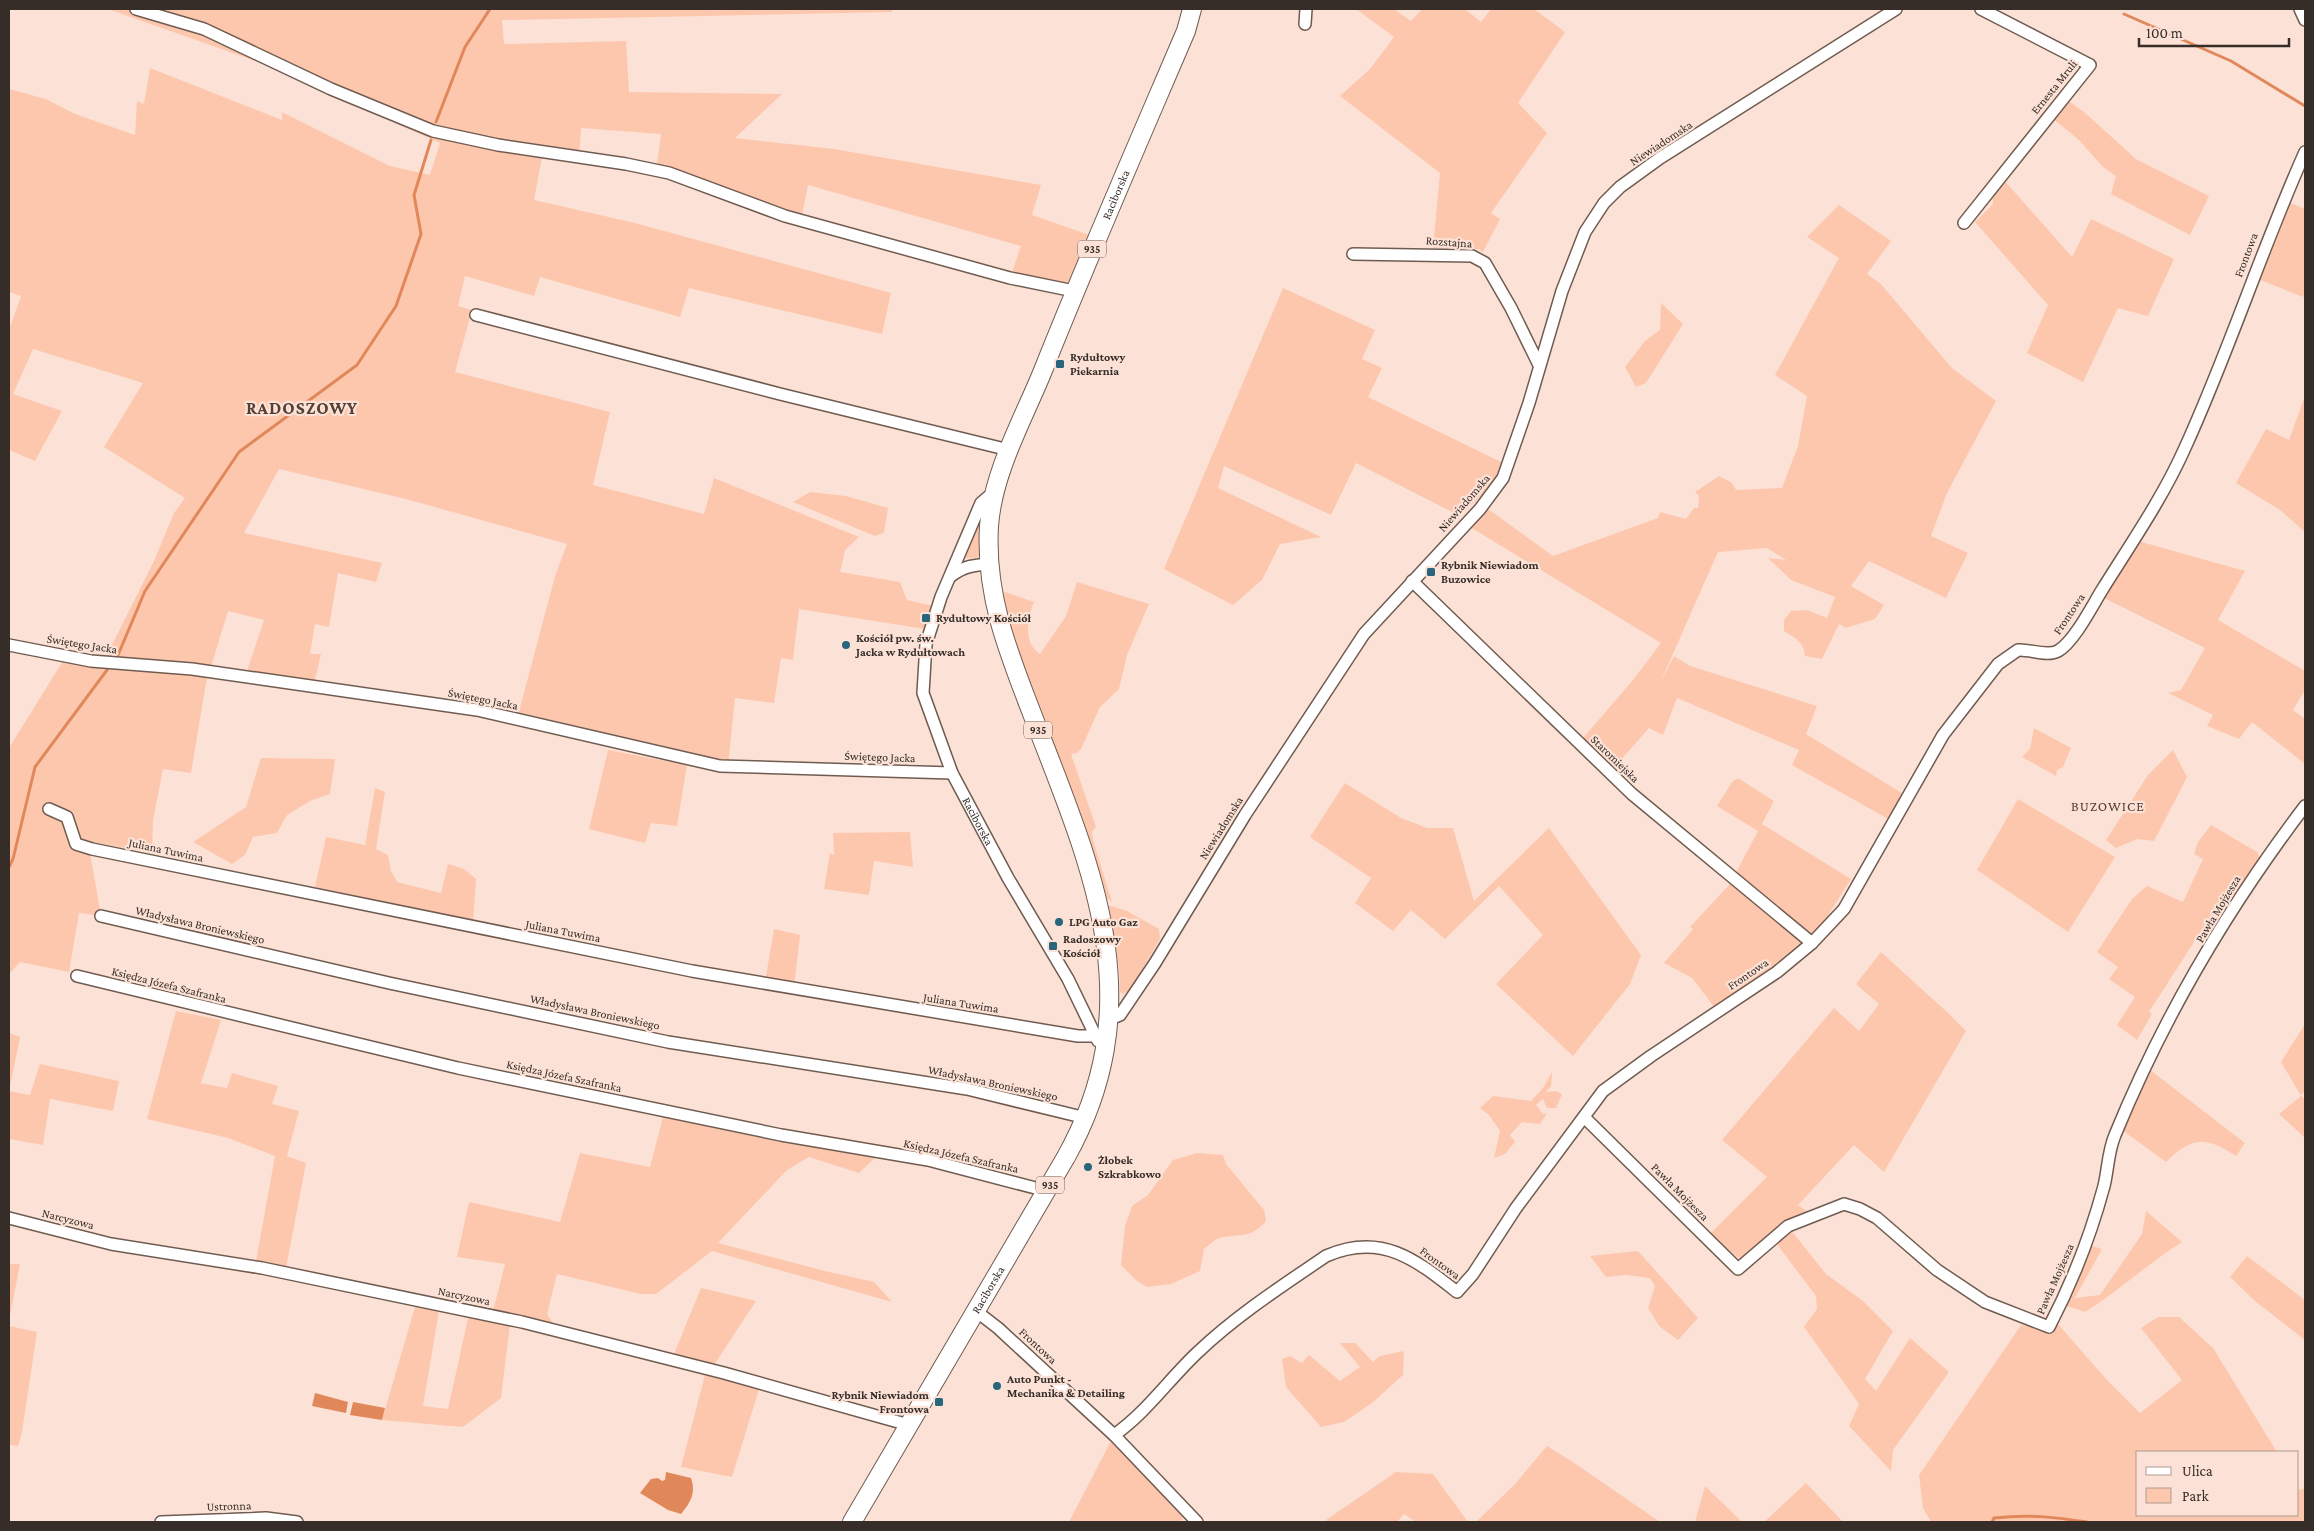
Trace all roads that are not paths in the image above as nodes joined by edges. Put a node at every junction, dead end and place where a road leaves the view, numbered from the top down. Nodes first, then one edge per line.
1 (136, 9) edge
2 (1192, 9) edge
3 (1306, 9) edge
4 (1896, 9) edge
5 (1981, 9) edge
6 (2300, 9) edge
7 (2305, 20) edge
8 (1305, 24) dead end
9 (2305, 152) edge
10 (1964, 223) dead end
11 (1353, 254) dead end
12 (1074, 291) junction
13 (476, 314) dead end
14 (1539, 365) junction
15 (1009, 450) junction
16 (995, 491) junction
17 (990, 564) junction
18 (951, 576) junction
19 (1412, 581) junction
20 (9, 645) edge
21 (952, 773) junction
22 (2305, 806) edge
23 (49, 809) dead end
24 (101, 916) dead end
25 (1812, 943) junction
26 (77, 976) dead end
27 (1108, 1020) junction
28 (1095, 1036) junction
29 (1105, 1051) junction
30 (1086, 1118) junction
31 (1585, 1118) junction
32 (1047, 1191) junction
33 (9, 1218) edge
34 (981, 1314) junction
35 (909, 1425) junction
36 (1114, 1435) junction
37 (161, 1522) edge
38 (297, 1522) edge
39 (852, 1522) edge
40 (1197, 1522) edge

1 - 12 street
2 - 12 main road, Raciborska / 935
3 - 8 street
4 - 14 street, Niewiadomska
5 - 10 street, Ernesta Mruli
6 - 7 street
9 - 25 street, Frontowa
11 - 14 street, Rozstajna
12 - 15 main road, Raciborska / 935
13 - 15 street
14 - 19 street, Niewiadomska
15 - 16 main road, Raciborska / 935
16 - 17 main road, Raciborska / 935
16 - 18 street, Raciborska
17 - 18 street
17 - 27 main road, Raciborska / 935
18 - 21 street, Raciborska
19 - 25 street, Staromiejska
19 - 27 street, Niewiadomska
20 - 21 street, Świętego Jacka
21 - 28 street, Raciborska
22 - 31 street, Pawła Mojżesza
23 - 28 street, Juliana Tuwima
24 - 30 street, Władysława Broniewskiego
25 - 31 street, Frontowa
26 - 32 street, Księdza Józefa Szafranka
27 - 29 main road, Raciborska / 935
28 - 29 street, Raciborska
29 - 30 main road, Raciborska / 935
30 - 32 main road, Raciborska / 935
31 - 36 street, Frontowa
32 - 34 main road, Raciborska / 935
33 - 35 street, Narcyzowa
34 - 35 main road, Raciborska / 935
34 - 36 street, Frontowa
35 - 39 main road, Raciborska / 935
36 - 40 street
37 - 38 street, Ustronna

